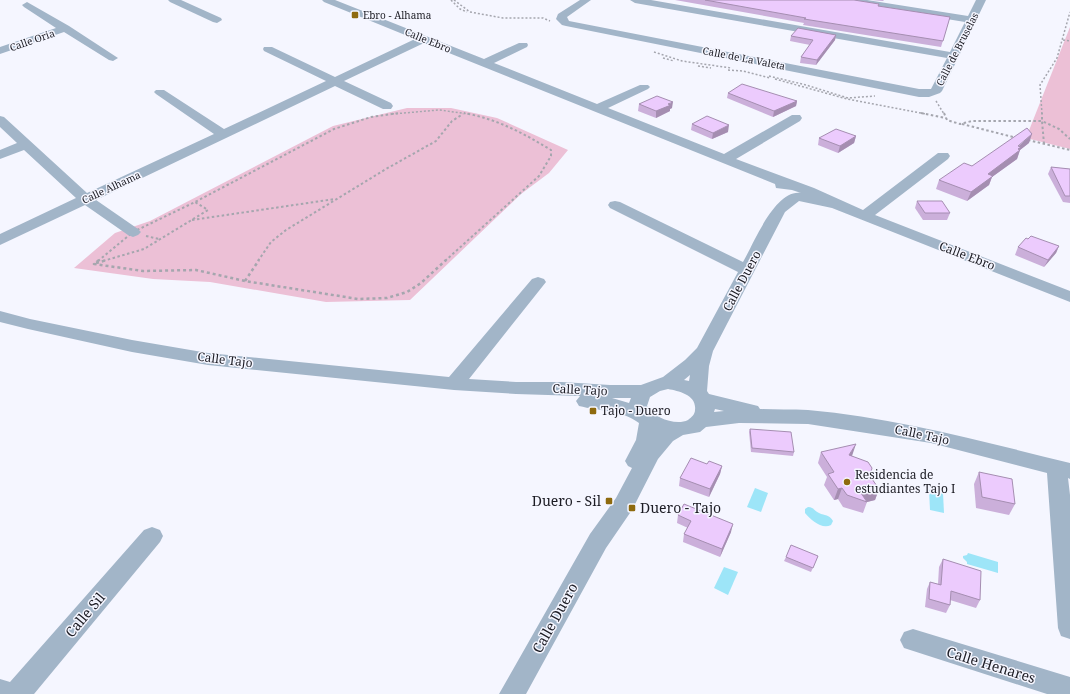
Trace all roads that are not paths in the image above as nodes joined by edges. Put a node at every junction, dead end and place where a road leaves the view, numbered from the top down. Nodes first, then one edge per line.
1 (173, 0) edge
2 (327, 0) edge
3 (586, 0) edge
4 (635, 0) edge
5 (849, 0) edge
6 (981, 0) edge
7 (27, 5) dead end
8 (217, 20) dead end
9 (972, 20) junction
10 (65, 28) junction
11 (424, 39) junction
12 (523, 46) dead end
13 (268, 49) dead end
14 (0, 51) edge
15 (954, 56) junction
16 (113, 58) dead end
17 (484, 63) junction
18 (334, 81) junction
19 (644, 87) dead end
20 (160, 92) dead end
21 (932, 96) joint
22 (387, 106) dead end
23 (598, 108) junction
24 (796, 118) dead end
25 (0, 120) edge
26 (223, 134) junction
27 (26, 144) junction
28 (0, 155) edge
29 (943, 156) dead end
30 (726, 159) junction
31 (789, 191) junction
32 (85, 199) junction
33 (615, 205) dead end
34 (864, 216) junction
35 (133, 232) road end
36 (0, 240) edge
37 (747, 270) junction
38 (538, 282) dead end
39 (1067, 291) edge
40 (0, 316) edge
41 (704, 351) junction
42 (668, 383) junction
43 (454, 384) junction
44 (516, 388) junction
45 (644, 391) junction
46 (700, 396) junction
47 (771, 416) junction
48 (645, 417) junction
49 (690, 425) junction
50 (1063, 469) edge
51 (152, 536) dead end
52 (598, 541) junction
53 (1070, 628) edge
54 (913, 640) dead end
55 (1070, 689) edge
56 (0, 691) edge
57 (8, 694) edge
58 (17, 694) edge
59 (512, 694) edge

1 - 8 street
2 - 11 street, Calle Ebro
3 - 21 street, Calle de La Valeta
4 - 15 street
5 - 9 street
6 - 9 street, Calle de Bruselas
7 - 10 street, Calle Oria
9 - 15 street, Calle de Bruselas
10 - 14 street, Calle Oria
10 - 16 street, Calle Oria
11 - 17 street, Calle Ebro
11 - 18 street, Calle Alhama
12 - 17 street
13 - 18 street
15 - 21 street, Calle de Bruselas
17 - 23 street, Calle Ebro
18 - 22 street
18 - 26 street, Calle Alhama
19 - 23 street
20 - 26 street
23 - 30 street, Calle Ebro
24 - 30 street
25 - 27 street
26 - 32 street, Calle Alhama
27 - 28 street
27 - 32 street
29 - 34 street
30 - 31 street, Calle Ebro
31 - 34 street, Calle Ebro
31 - 37 street, Calle Duero
32 - 35 street
32 - 36 street, Calle Alhama
33 - 37 street
34 - 39 street, Calle Ebro
37 - 41 street, Calle Duero
38 - 43 street
40 - 43 street, Calle Tajo
41 - 42 street, Calle Duero
41 - 46 street, Calle Duero
42 - 45 street
42 - 46 street
43 - 44 street, Calle Tajo
44 - 45 street, Calle Tajo
44 - 48 street, Calle Tajo
45 - 48 street
46 - 47 street, Calle Tajo
46 - 49 street
47 - 49 street, Calle Tajo
47 - 50 street, Calle Tajo
48 - 49 street
48 - 52 street, Calle Duero
49 - 52 street, Calle Duero
50 - 53 street
51 - 58 street, Calle Sil
52 - 59 street, Calle Duero
54 - 55 street, Calle Henares
56 - 57 street

